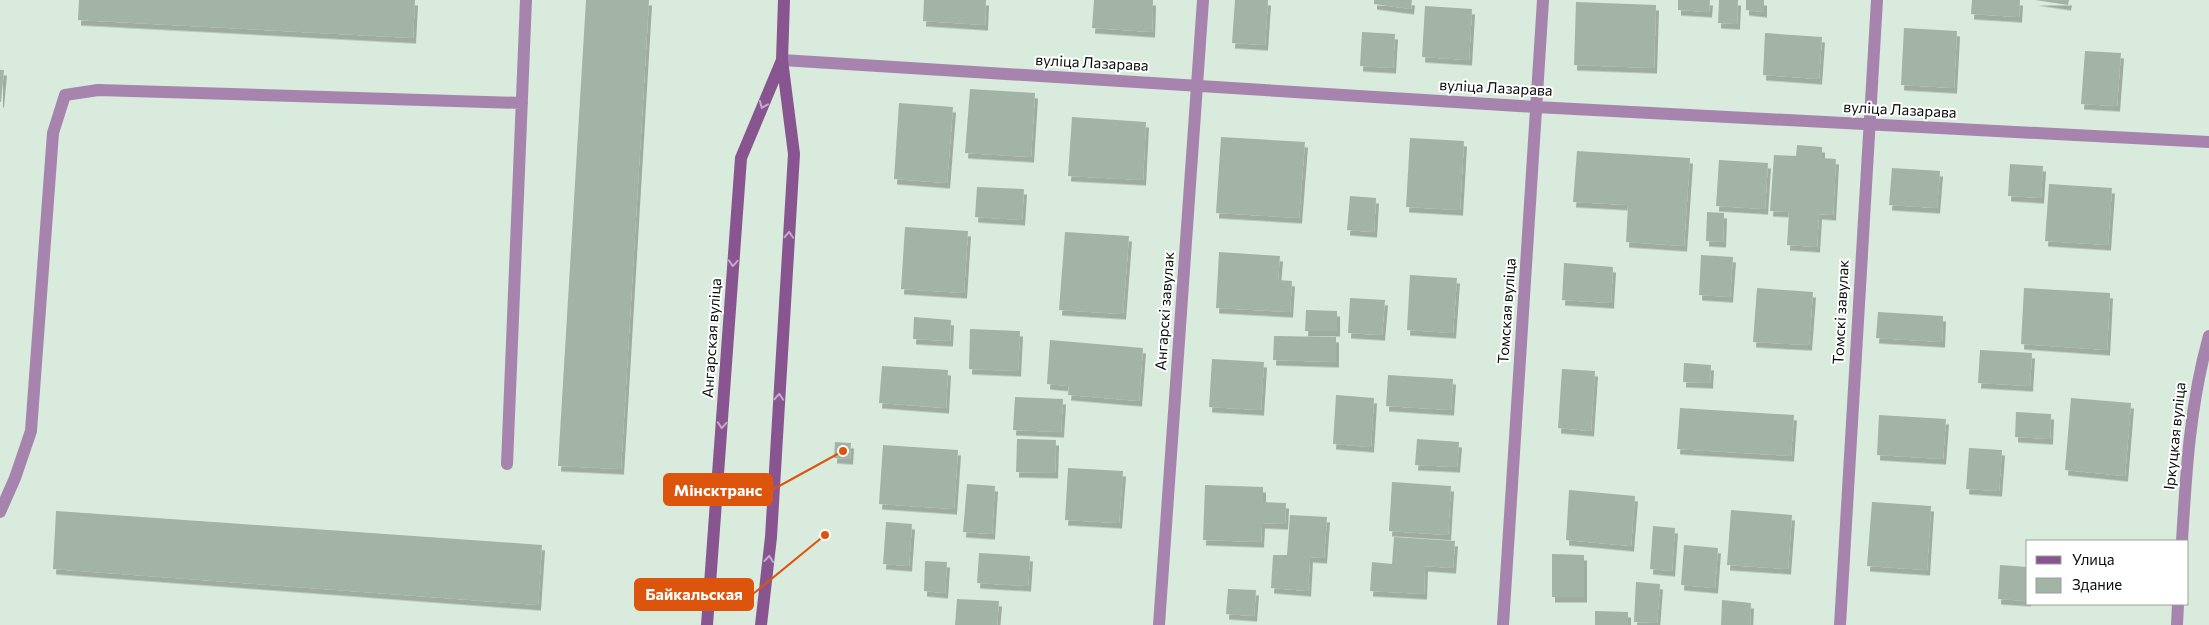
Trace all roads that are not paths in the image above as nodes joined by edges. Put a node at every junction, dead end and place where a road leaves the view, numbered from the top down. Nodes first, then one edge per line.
1 (526, 0) edge
2 (784, 0) edge
3 (1202, 0) edge
4 (1543, 0) edge
5 (1876, 0) edge
6 (782, 60) junction
7 (1197, 85) junction
8 (522, 103) junction
9 (1536, 107) junction
10 (1869, 124) junction
11 (2209, 142) edge
12 (2209, 336) edge
13 (507, 464) dead end
14 (0, 512) edge
15 (2182, 540) edge
16 (2178, 605) edge
17 (707, 625) edge
18 (762, 625) edge
19 (1159, 625) edge
20 (1503, 625) edge
21 (1840, 625) edge
22 (2177, 625) edge

1 - 8 street
2 - 6 main road, Ангарская вуліца
3 - 7 street, Ангарскі завулак
4 - 9 street, Томская вуліца
5 - 10 street, Томскі завулак
6 - 7 street, вуліца Лазарава
6 -> 17 main road, Ангарская вуліца
18 -> 6 main road, Ангарская вуліца
7 - 9 street, вуліца Лазарава
7 - 19 street, Ангарскі завулак
8 - 13 street
8 - 14 street
9 - 10 street, вуліца Лазарава
9 - 20 street, Томская вуліца
10 - 11 street, вуліца Лазарава
10 - 21 street, Томскі завулак
12 - 15 street, Іркуцкая вуліца
16 - 22 street

